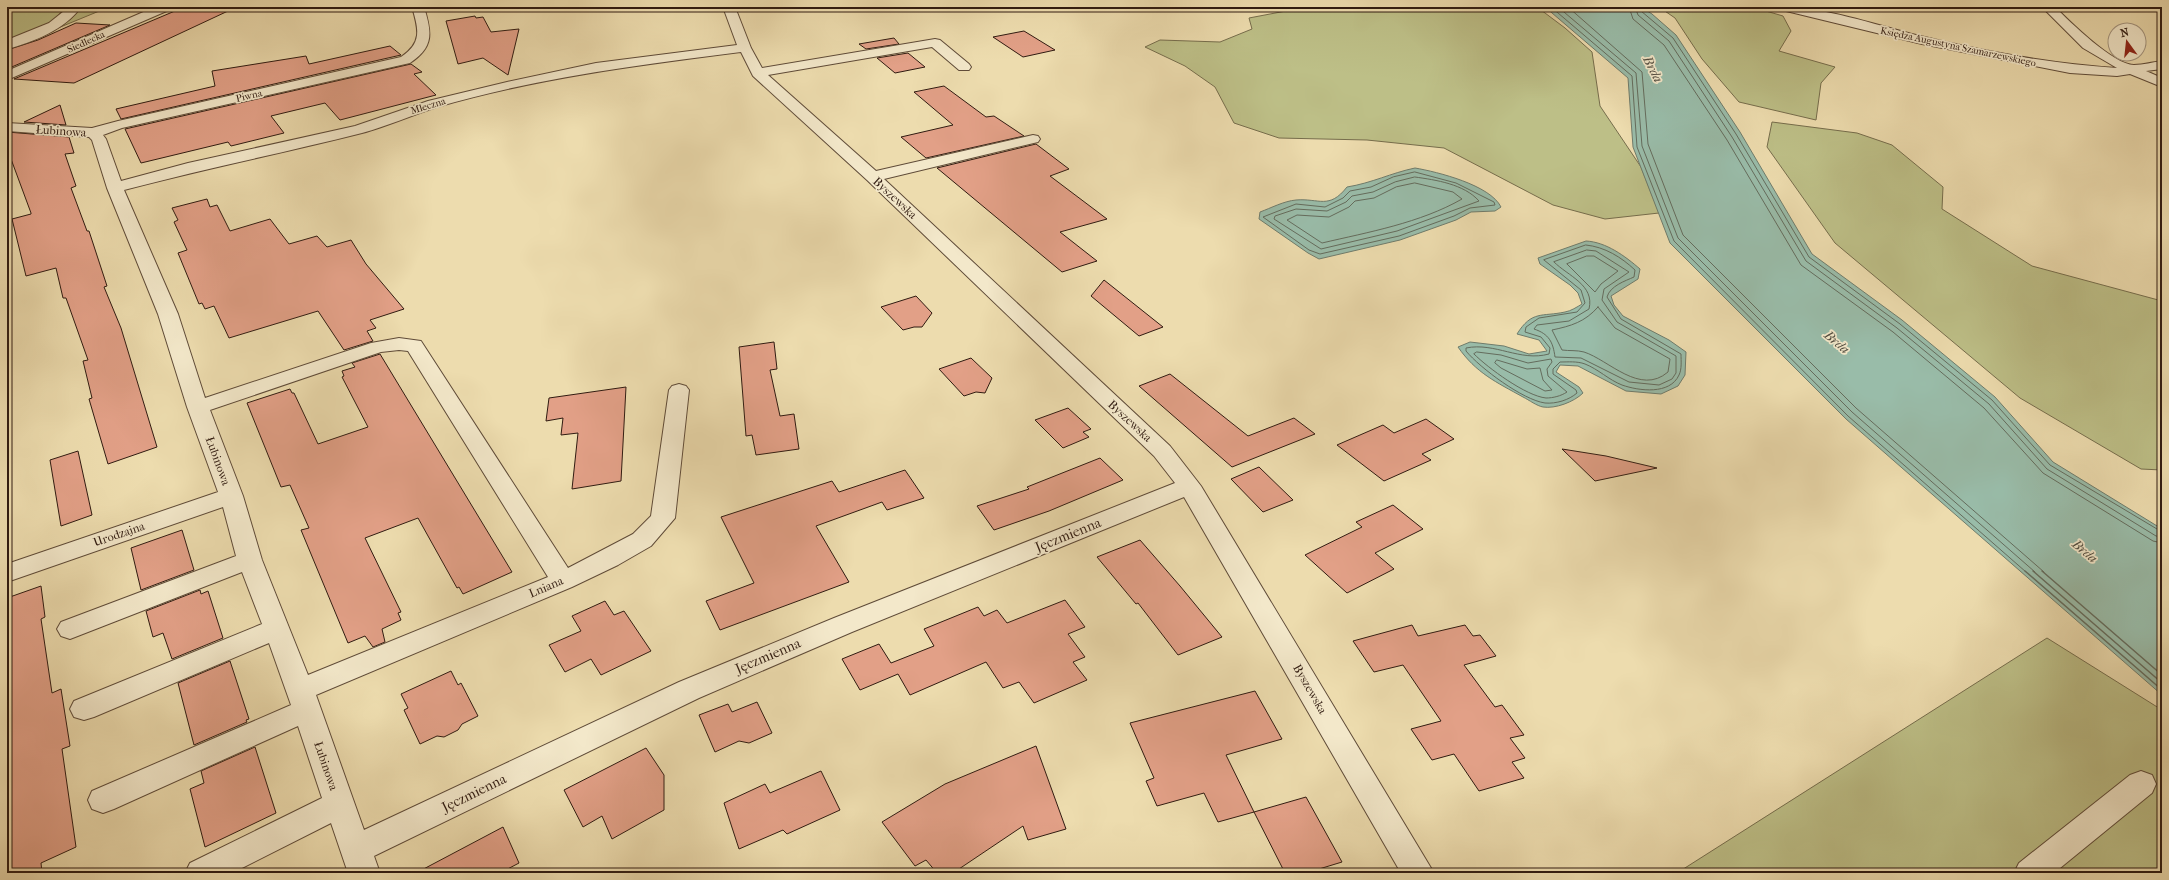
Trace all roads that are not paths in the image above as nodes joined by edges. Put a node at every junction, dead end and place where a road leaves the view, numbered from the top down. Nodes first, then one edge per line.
1 (12, 7) edge
2 (75, 7) edge
3 (165, 7) edge
4 (418, 7) edge
5 (729, 7) edge
6 (1786, 7) edge
7 (2048, 7) edge
8 (7, 8) edge
9 (7, 45) edge
10 (745, 48) junction
11 (2162, 65) edge
12 (964, 68) dead end
13 (2133, 71) junction
14 (758, 73) junction
15 (7, 76) edge
16 (2162, 83) edge
17 (7, 127) edge
18 (93, 133) junction
19 (1033, 139) dead end
20 (873, 178) junction
21 (115, 188) junction
22 (679, 390) dead end
23 (198, 407) junction
24 (1189, 486) junction
25 (231, 496) junction
26 (250, 560) junction
27 (7, 573) edge
28 (563, 580) junction
29 (70, 629) dead end
30 (276, 629) junction
31 (303, 700) junction
32 (84, 709) dead end
33 (2140, 784) dead end
34 (103, 800) dead end
35 (339, 804) junction
36 (360, 861) edge
37 (201, 873) edge
38 (1418, 873) edge
39 (2030, 873) edge

1 - 8 street
2 - 9 street
3 - 15 street, Siedlecka
4 - 18 street, Piwna
5 - 10 street, Byszewska
6 - 13 street, Księdza Augustyna Szamarzewskiego
7 - 13 street
10 - 14 street, Byszewska
10 - 21 street, Mleczna
11 - 13 street
12 - 14 street
13 - 16 street
14 - 20 street, Byszewska
17 - 18 street, Łubinowa
18 - 21 street, Łubinowa
19 - 20 street
20 - 24 street, Byszewska
21 - 23 street, Łubinowa
22 - 28 street, Lniana
23 - 25 street, Łubinowa
23 - 28 street
24 - 36 street, Jęczmienna
24 - 38 street, Byszewska
25 - 26 street, Łubinowa
25 - 27 street, Urodzajna
26 - 29 street
26 - 30 street, Łubinowa
28 - 31 street, Lniana
30 - 31 street, Łubinowa
30 - 32 street
31 - 34 street, Lniana
31 - 35 street, Łubinowa
33 - 39 street
35 - 36 street, Łubinowa
35 - 37 street

